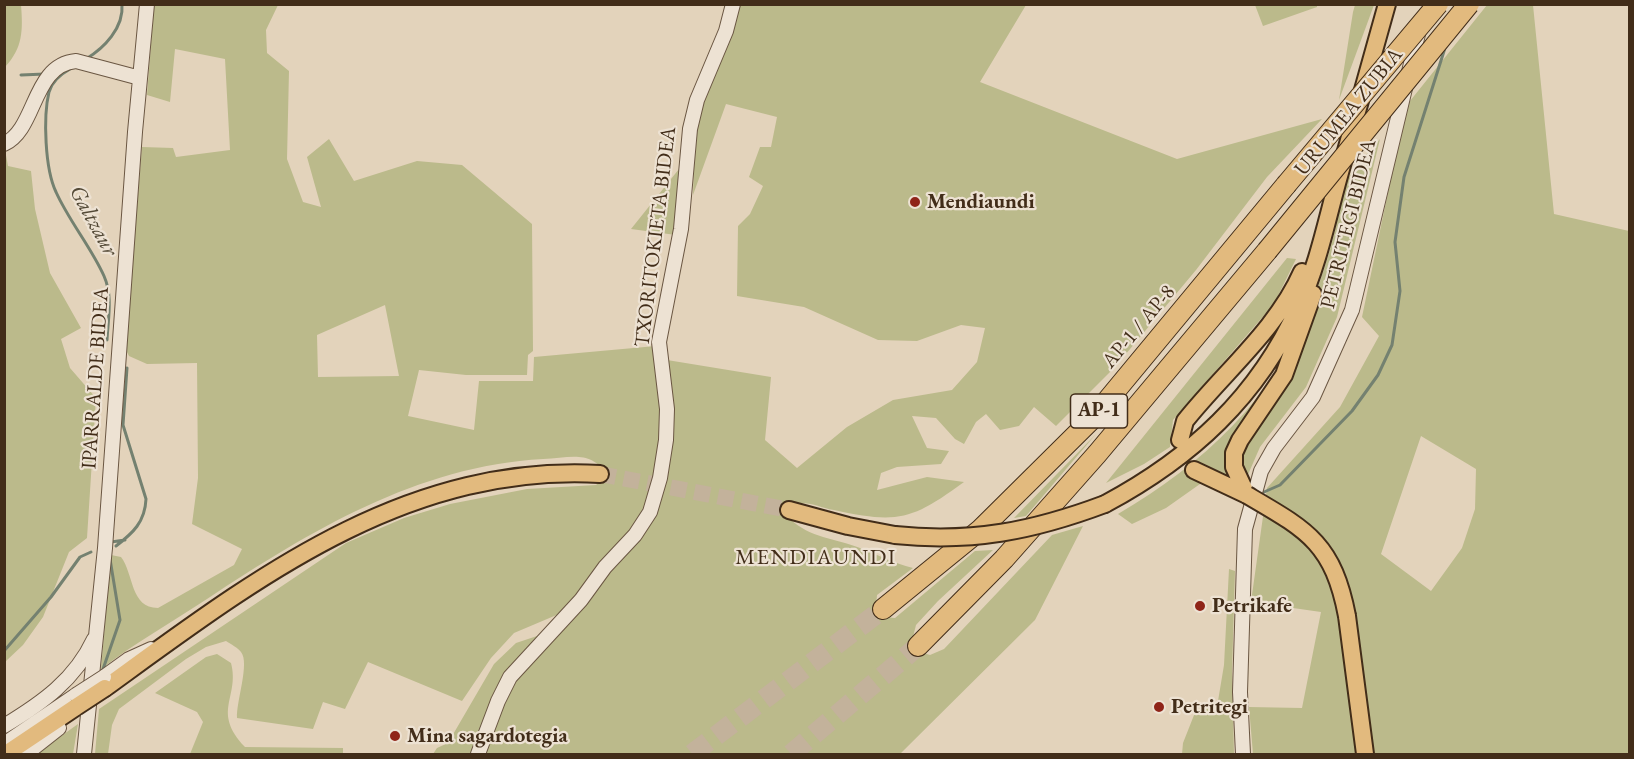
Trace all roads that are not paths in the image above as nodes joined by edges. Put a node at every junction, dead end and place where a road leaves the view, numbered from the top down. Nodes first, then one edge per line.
1 (147, 4) edge
2 (733, 4) edge
3 (1387, 4) edge
4 (1425, 4) edge
5 (1438, 4) edge
6 (1469, 4) edge
7 (140, 78) junction
8 (4, 144) edge
9 (1286, 185) joint
10 (1329, 211) junction
11 (1315, 263) junction
12 (1180, 440) dead end
13 (1194, 470) dead end
14 (600, 474) tunnel mouth
15 (1247, 495) junction
16 (789, 510) tunnel mouth
17 (253, 584) junction
18 (883, 609) tunnel mouth
19 (98, 611) junction
20 (918, 646) tunnel mouth
21 (91, 675) junction
22 (67, 681) junction
23 (87, 684) junction
24 (41, 701) junction
25 (80, 704) junction
26 (4, 726) edge
27 (4, 744) edge
28 (6, 754) edge
29 (26, 754) edge
30 (84, 754) edge
31 (478, 754) edge
32 (1243, 754) edge
33 (1365, 754) edge

1 - 7 street, IPARRALDE BIDEA
2 - 31 street, TXORITOKIETA BIDEA
3 - 10 main road
4 - 32 street, PETRITEGI BIDEA
5 - 9 highway, URUMEA ZUBIA / AP-1, bridge
6 - 20 highway, URUMEA ZUBIA / AP-1, bridge
7 - 8 street
7 - 19 street, IPARRALDE BIDEA
9 - 18 highway, AP-1 / AP-8 / AP-1
10 - 11 main road
10 - 12 main road
11 - 15 main road
11 - 16 main road, bridge
13 - 15 main road
14 - 17 main road
15 - 33 main road, bridge
17 - 21 main road
17 - 21 street
19 - 21 street
19 - 21 street
21 - 22 street
21 - 23 street
21 - 24 street
21 - 25 main road, bridge
22 - 23 street
22 - 24 street
23 - 25 street
24 - 26 street
25 - 27 street
25 - 28 main road
25 - 29 street
25 - 30 street

